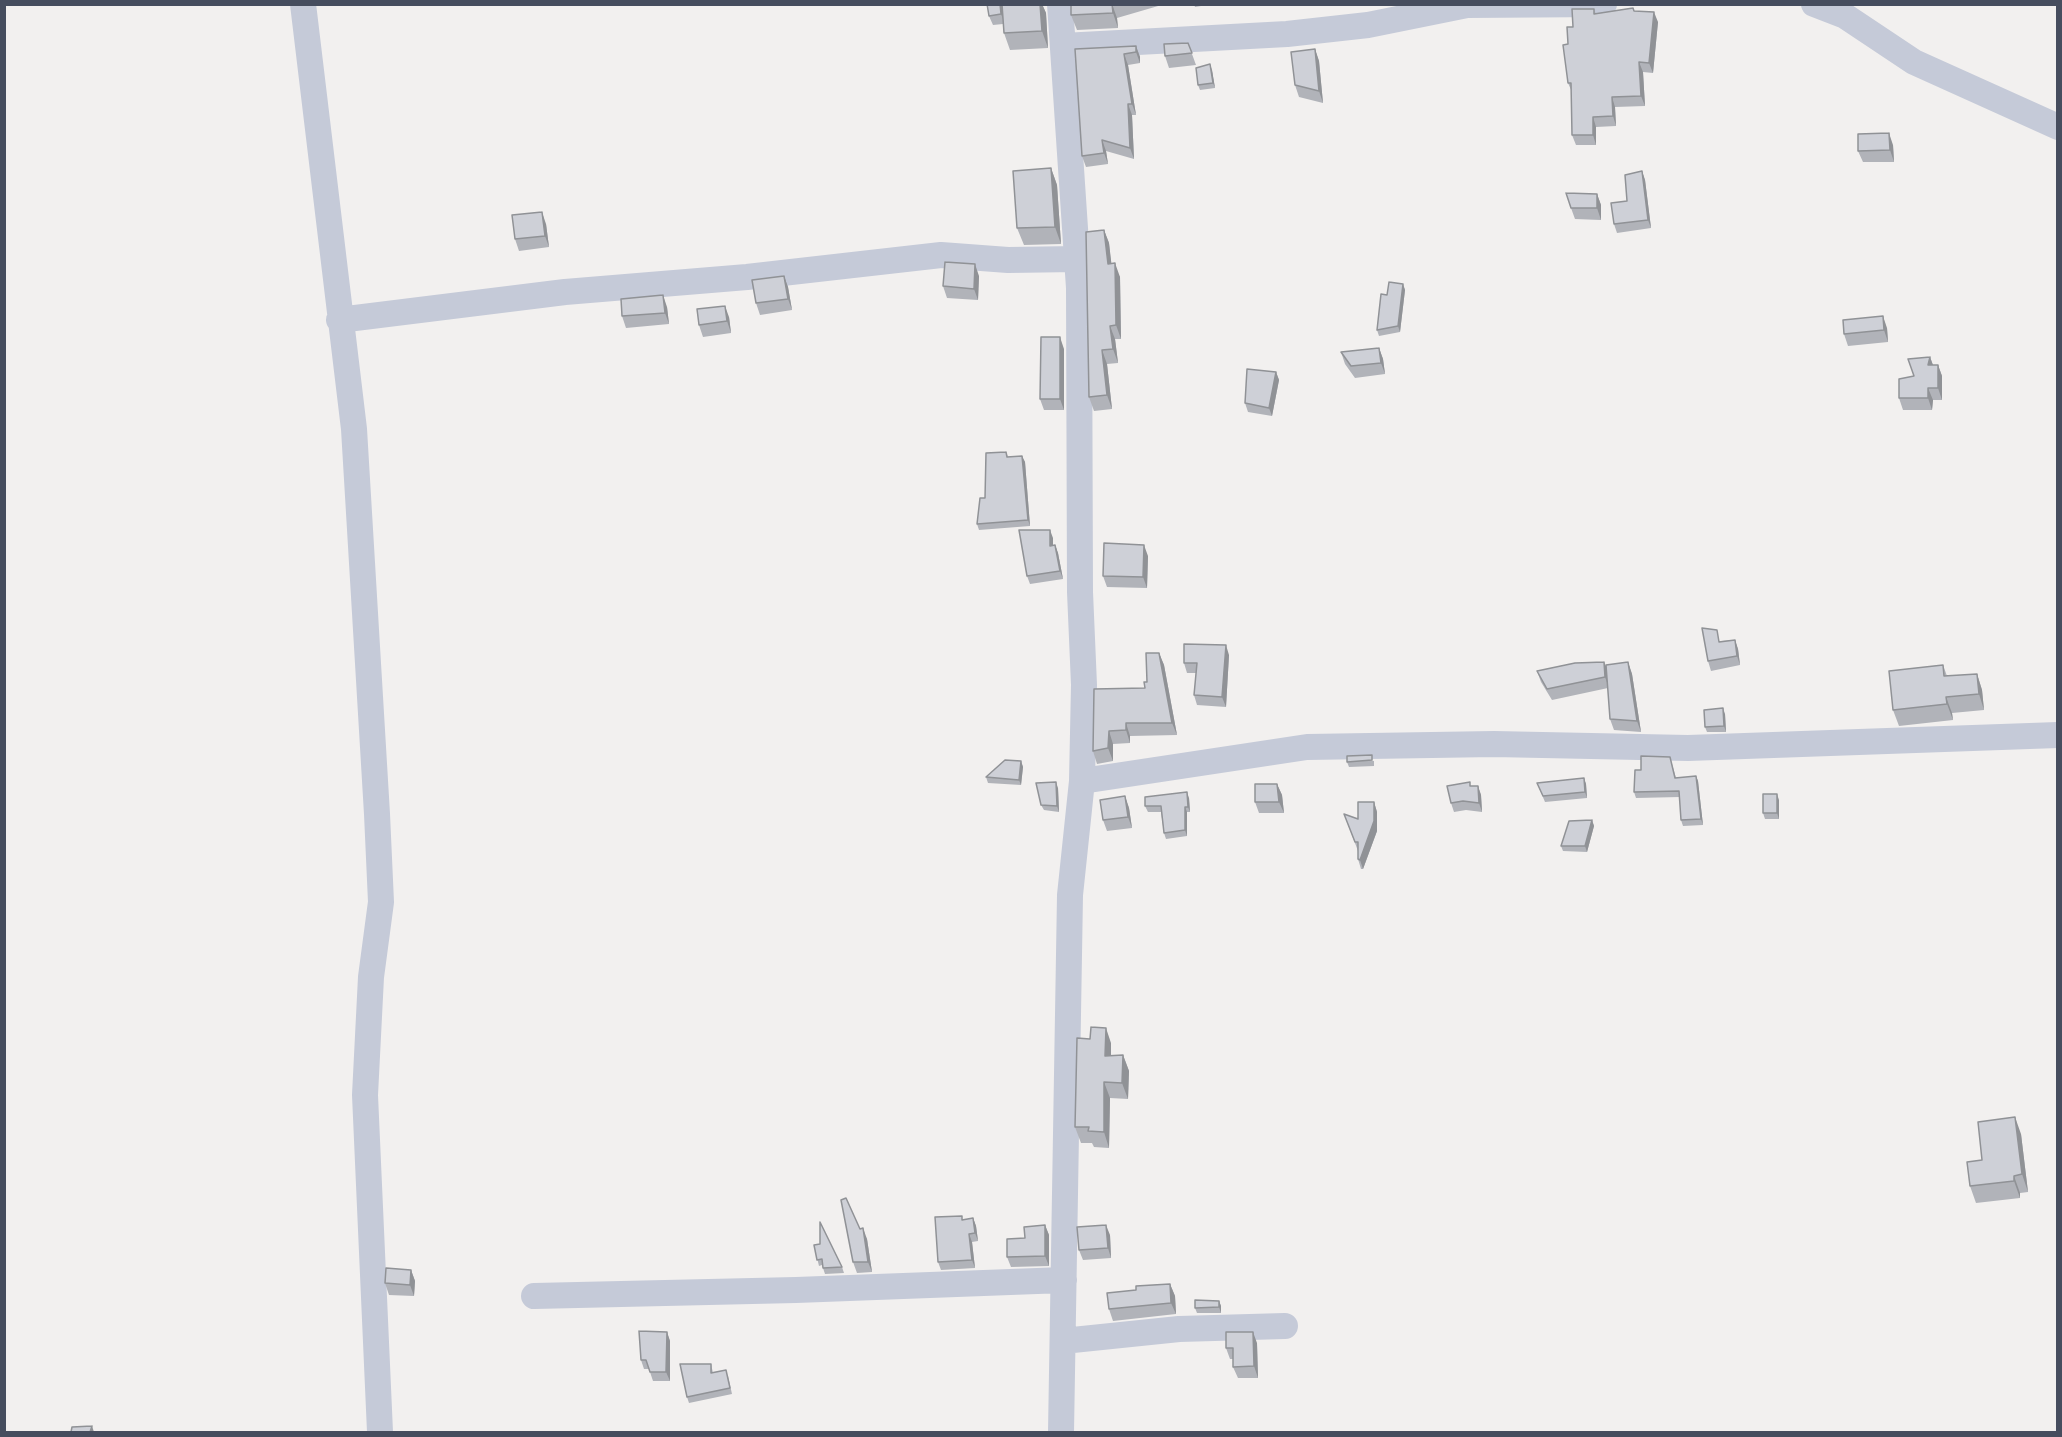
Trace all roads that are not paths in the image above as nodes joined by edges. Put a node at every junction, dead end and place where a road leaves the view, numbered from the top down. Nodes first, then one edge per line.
1 (303, 4) edge
2 (1060, 4) edge
3 (1604, 4) edge
4 (1814, 4) edge
5 (1846, 10) edge
6 (1063, 46) junction
7 (2058, 127) edge
8 (1077, 259) junction
9 (339, 320) junction
10 (2058, 735) edge
11 (1082, 781) junction
12 (1064, 1280) junction
13 (534, 1296) dead end
14 (1285, 1326) dead end
15 (1063, 1341) junction
16 (380, 1432) edge
17 (1061, 1432) edge

1 - 9 street
2 - 6 street
3 - 6 street
4 - 5 street
5 - 7 street
6 - 8 street
8 - 9 street
8 - 11 street
9 - 16 street
10 - 11 street
11 - 12 street
12 - 13 street
12 - 15 street
14 - 15 street
15 - 17 street

